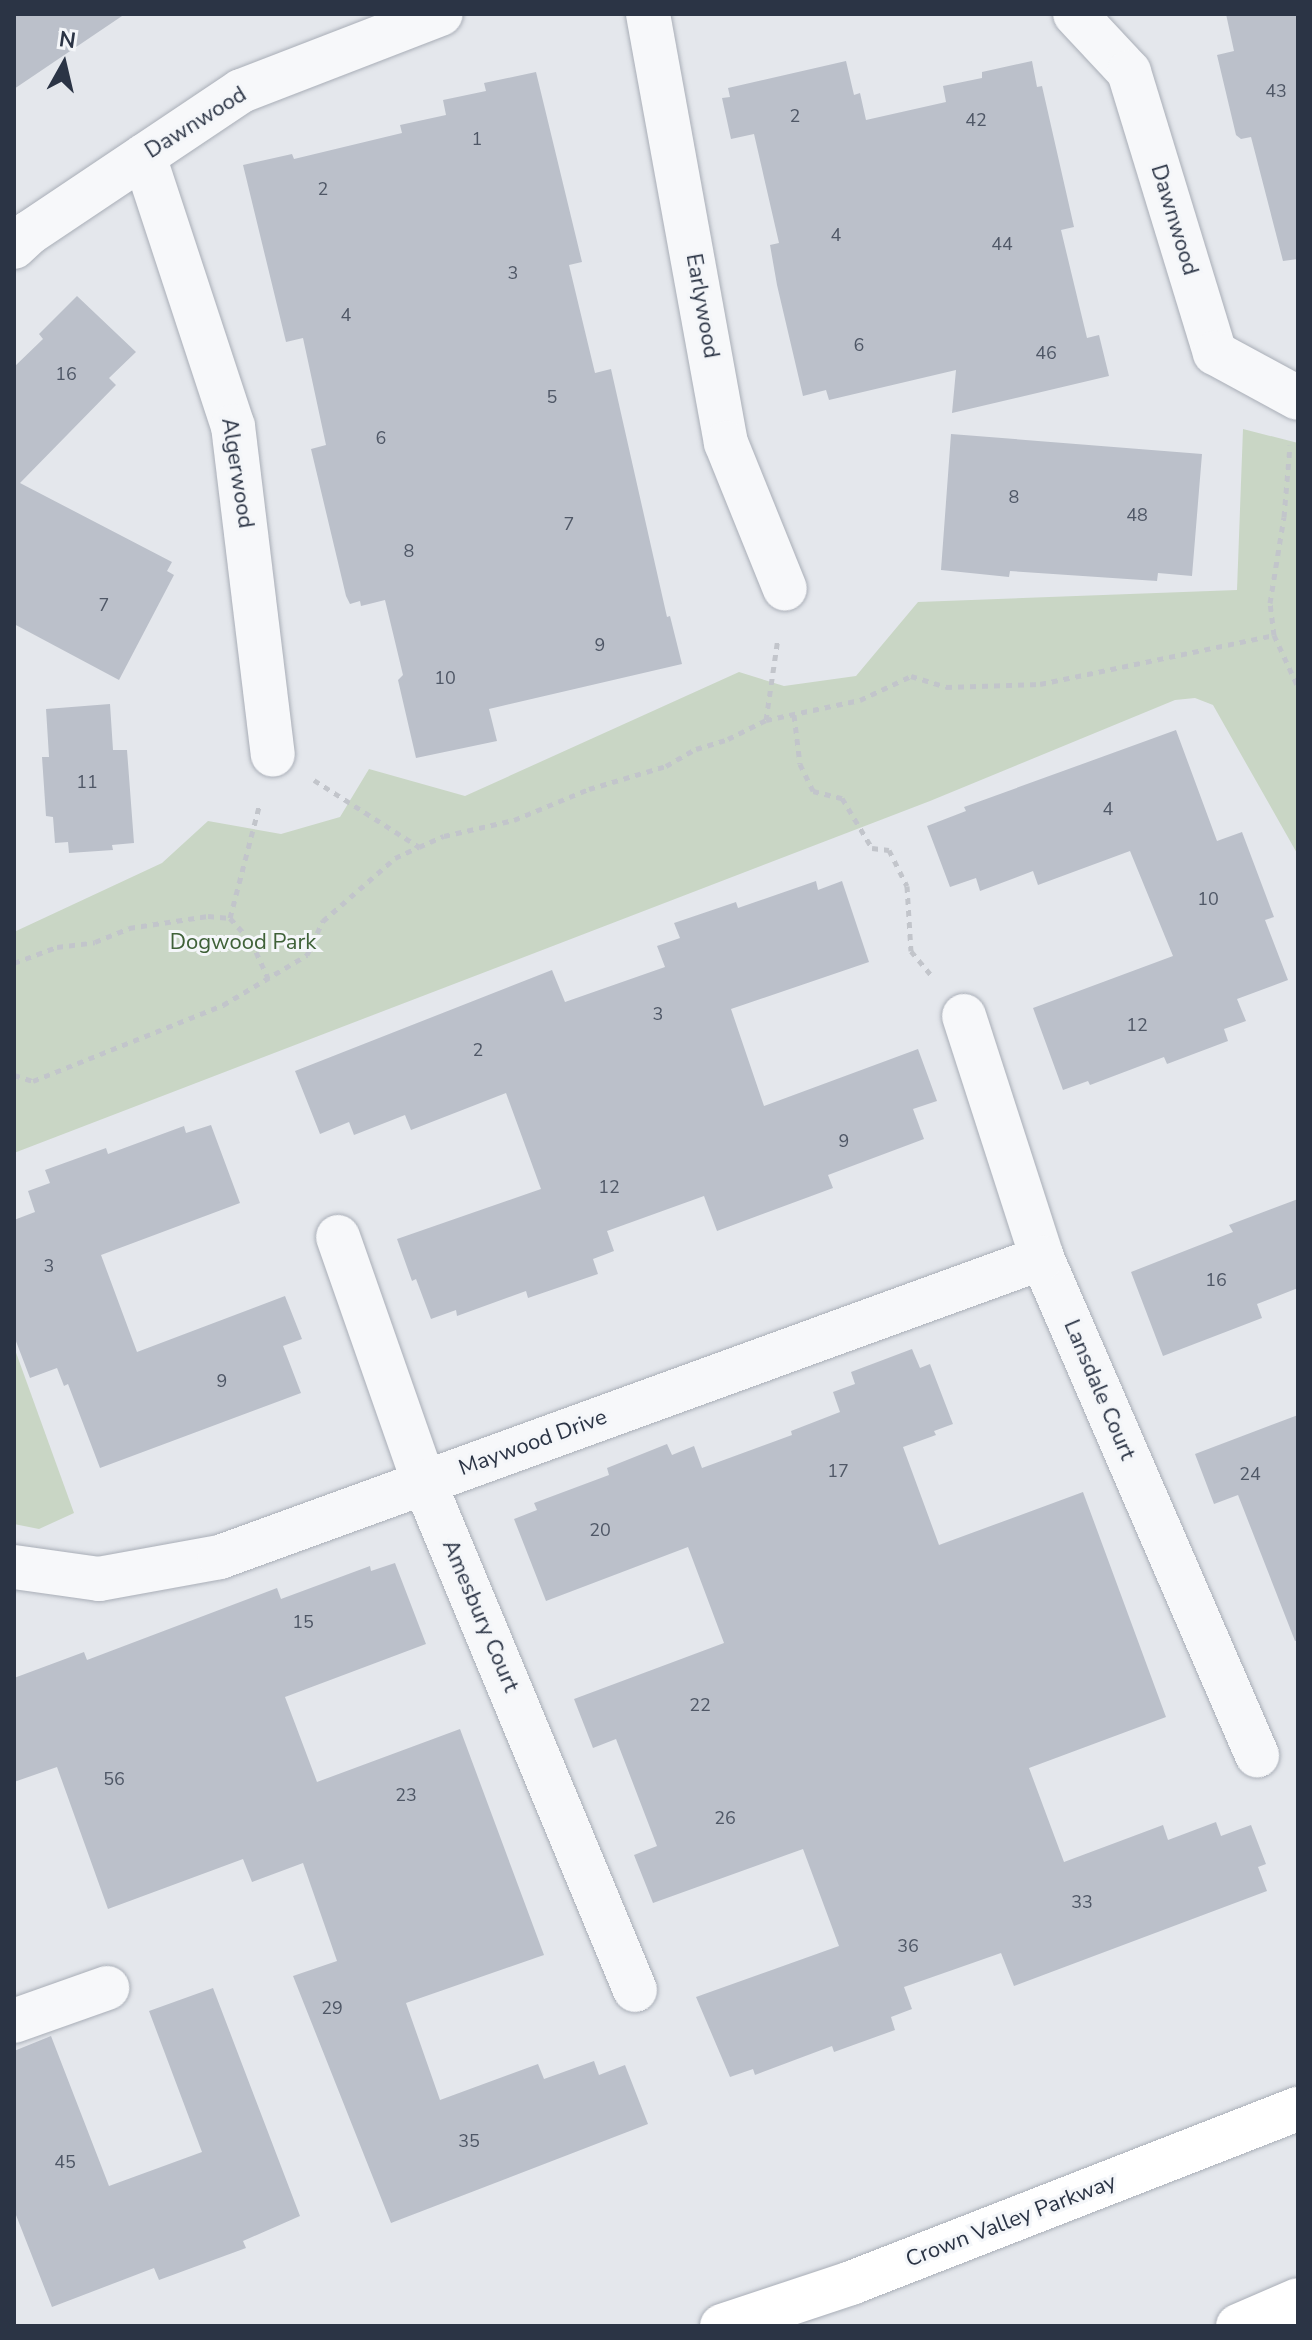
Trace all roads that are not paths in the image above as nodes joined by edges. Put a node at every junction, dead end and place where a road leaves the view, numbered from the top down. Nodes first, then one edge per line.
1 (441, 14) edge
2 (648, 14) edge
3 (1075, 14) edge
4 (144, 156) junction
5 (14, 247) edge
6 (1296, 398) edge
7 (785, 589) road end
8 (273, 755) road end
9 (964, 1016) road end
10 (338, 1237) dead end
11 (1042, 1258) junction
12 (424, 1482) junction
13 (14, 1567) edge
14 (1257, 1755) dead end
15 (107, 1988) dead end
16 (635, 1990) dead end
17 (14, 2021) edge
18 (1298, 2109) edge
19 (1298, 2300) edge
20 (722, 2326) edge
21 (1238, 2326) edge

1 - 4 street, Dawnwood
2 - 7 street, Earlywood
3 - 6 street, Dawnwood
4 - 5 street, Dawnwood
4 - 8 street, Algerwood
9 - 11 street, Lansdale Court
10 - 12 street, Amesbury Court
11 - 12 street, Maywood Drive
11 - 14 street, Lansdale Court
12 - 13 street, Maywood Drive
12 - 16 street, Amesbury Court
15 - 17 street
18 - 20 main road, Crown Valley Parkway
19 - 21 main road

